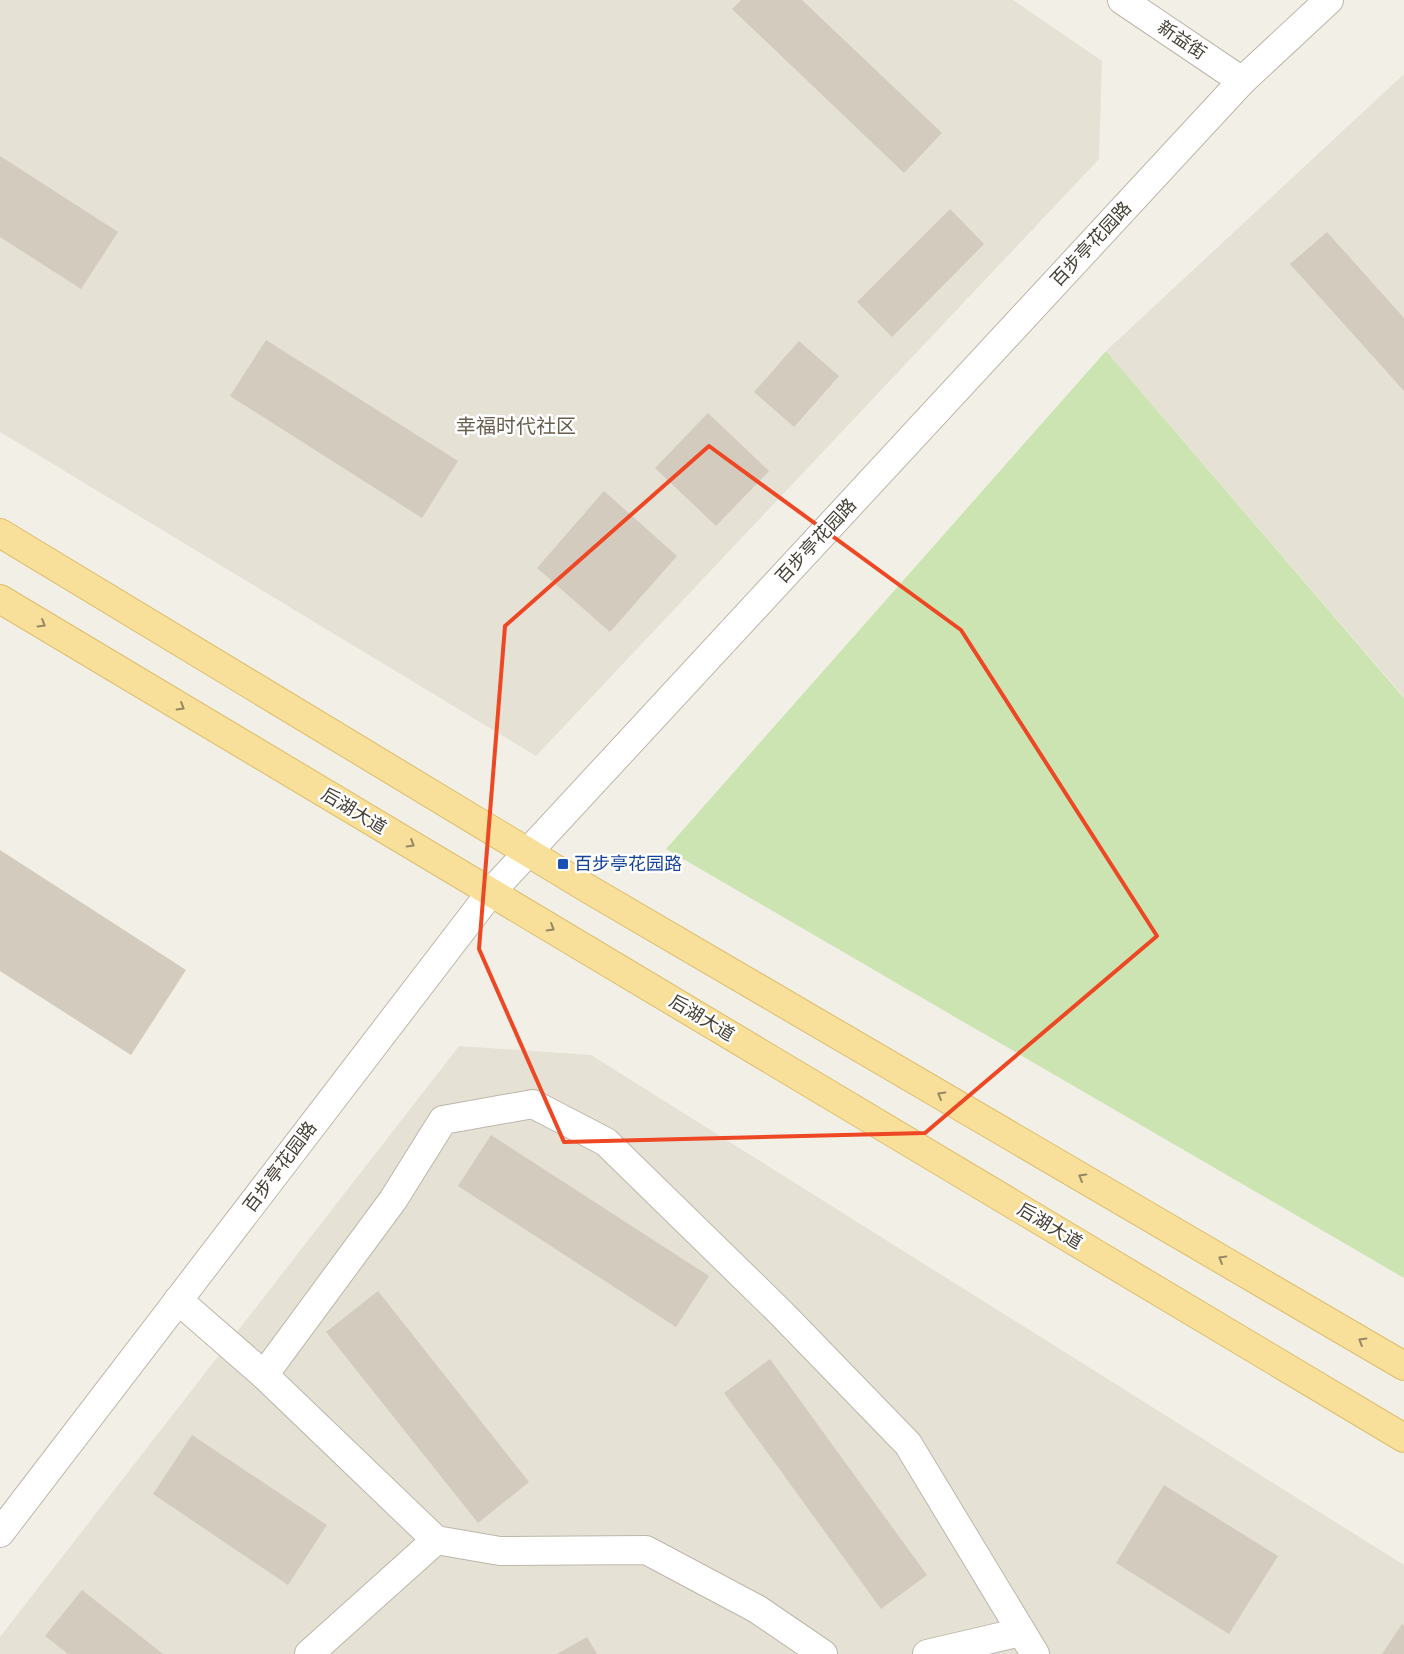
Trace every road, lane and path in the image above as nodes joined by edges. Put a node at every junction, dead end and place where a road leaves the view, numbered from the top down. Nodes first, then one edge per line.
1 (1122, 0) edge
2 (1330, 0) edge
3 (1242, 81) junction
4 (0, 533) edge
5 (0, 599) edge
6 (528, 852) junction
7 (491, 892) junction
8 (178, 1300) junction
9 (1404, 1366) edge
10 (264, 1375) junction
11 (1404, 1438) edge
12 (0, 1533) edge
13 (436, 1540) junction
14 (1028, 1643) edge
15 (309, 1654) edge
16 (824, 1654) edge
17 (927, 1654) edge

1 - 3 street, 新益街
2 - 3 street, 百步亭花园路
3 - 6 street, 百步亭花园路
4 - 6 main road
5 -> 7 main road, 后湖大道
6 - 7 street, 百步亭花园路
9 -> 6 main road
7 - 8 street, 百步亭花园路
7 -> 11 main road, 后湖大道
8 - 10 street
8 - 12 street, 百步亭花园路
10 - 13 street
10 - 14 street
13 - 15 street
13 - 16 street
14 - 17 street

